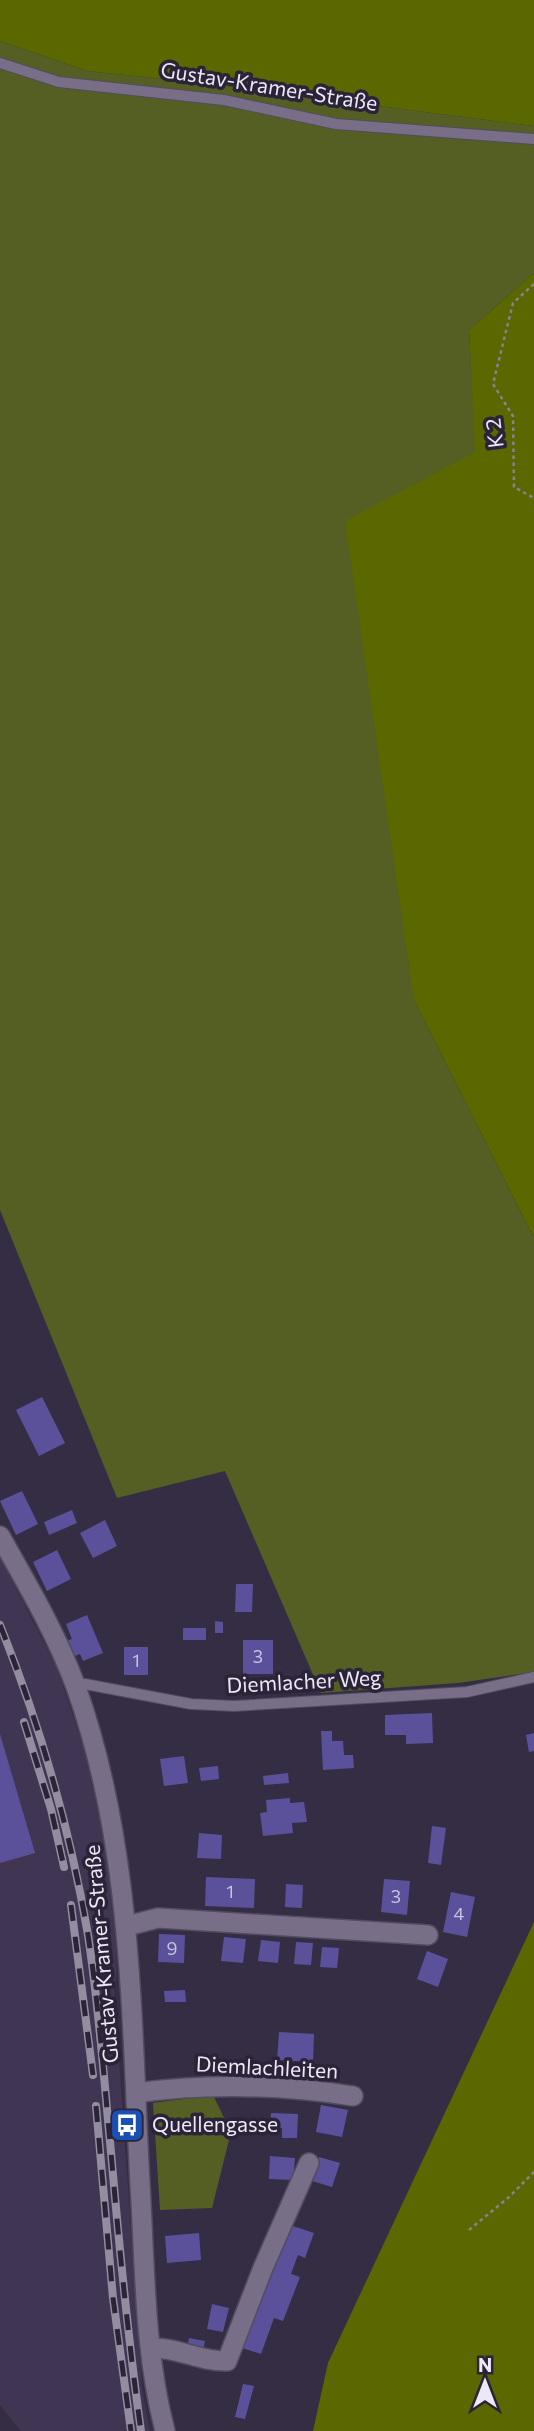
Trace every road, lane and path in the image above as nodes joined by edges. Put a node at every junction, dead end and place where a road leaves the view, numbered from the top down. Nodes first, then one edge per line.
1 (0, 63) edge
2 (534, 139) edge
3 (534, 284) edge
4 (534, 498) edge
5 (0, 1536) edge
6 (534, 1677) edge
7 (75, 1686) junction
8 (127, 1926) junction
9 (428, 1935) dead end
10 (136, 2093) junction
11 (353, 2096) dead end
12 (309, 2163) dead end
13 (534, 2172) edge
14 (469, 2230) dead end
15 (152, 2348) junction
16 (165, 2431) edge

1 - 2 lane, Gustav-Kramer-Straße
3 - 4 path, K 2
5 - 7 street, Gustav-Kramer-Straße
6 - 7 lane, Diemlacher Weg
7 - 8 street, Gustav-Kramer-Straße
8 - 9 street
8 - 10 street, Gustav-Kramer-Straße
10 - 11 street, Diemlachleiten
10 - 15 street, Gustav-Kramer-Straße
12 - 15 street
13 - 14 path
15 - 16 street, Gustav-Kramer-Straße

